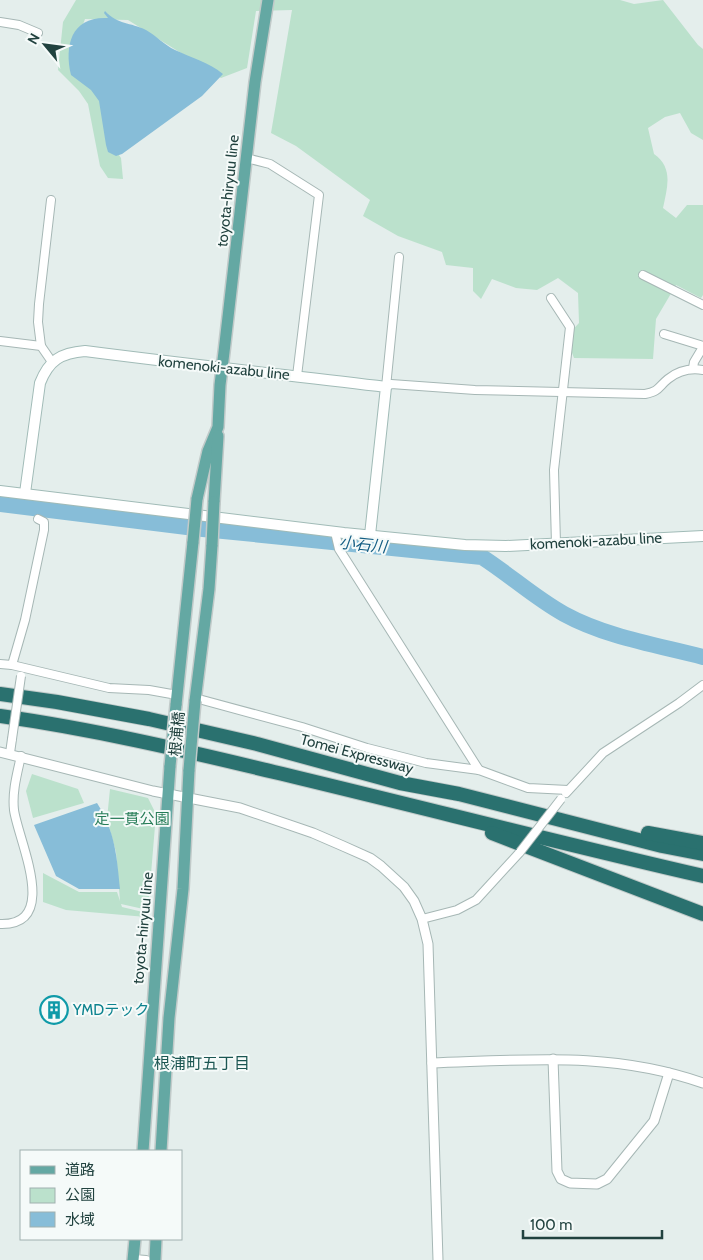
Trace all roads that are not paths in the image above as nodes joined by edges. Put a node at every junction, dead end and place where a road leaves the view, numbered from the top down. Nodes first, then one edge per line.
1 (268, 0) edge
2 (0, 22) edge
3 (38, 33) dead end
4 (246, 158) junction
5 (51, 200) dead end
6 (399, 257) dead end
7 (643, 275) dead end
8 (551, 298) dead end
9 (703, 305) edge
10 (664, 334) dead end
11 (0, 341) edge
12 (41, 346) junction
13 (703, 346) edge
14 (52, 362) junction
15 (693, 368) junction
16 (222, 369) junction
17 (703, 370) edge
18 (297, 376) junction
19 (386, 387) junction
20 (562, 392) junction
21 (218, 427) junction
22 (0, 491) edge
23 (24, 493) junction
24 (38, 519) dead end
25 (335, 534) junction
26 (370, 535) junction
27 (703, 536) edge
28 (556, 544) junction
29 (0, 664) edge
30 (12, 665) junction
31 (22, 672) junction
32 (703, 686) edge
33 (0, 694) edge
34 (195, 699) junction
35 (176, 700) junction
36 (0, 716) edge
37 (0, 752) edge
38 (10, 754) junction
39 (21, 756) junction
40 (170, 766) joint
41 (479, 770) junction
42 (568, 790) junction
43 (168, 794) junction
44 (459, 794) junction
45 (187, 797) junction
46 (447, 814) junction
47 (703, 843) edge
48 (703, 854) edge
49 (703, 876) edge
50 (703, 914) edge
51 (422, 919) junction
52 (0, 924) edge
53 (553, 1059) junction
54 (432, 1063) junction
55 (669, 1073) junction
56 (703, 1083) edge
57 (143, 1150) edge
58 (161, 1150) edge
59 (135, 1240) edge
60 (156, 1240) edge
61 (133, 1259) edge
62 (146, 1260) edge
63 (155, 1260) edge
64 (438, 1260) edge

1 - 4 main road, toyota-hiryuu line
2 - 3 street
4 - 16 main road, toyota-hiryuu line
4 - 18 street
5 - 12 street
6 - 19 street
7 - 9 street
8 - 20 street
10 - 13 street
11 - 12 street
12 - 14 street
13 - 15 street
14 - 16 main road, komenoki-azabu line
14 - 23 main road
15 - 17 street
15 - 20 street
16 - 18 main road, komenoki-azabu line
16 - 21 main road, toyota-hiryuu line
18 - 19 main road, komenoki-azabu line
19 - 20 street
19 - 26 main road
20 - 28 street
21 - 34 main road, toyota-hiryuu line, bridge
21 - 35 main road, toyota-hiryuu line, bridge
22 - 23 main road, komenoki-azabu line
23 - 25 main road, komenoki-azabu line
24 - 30 street
25 - 26 main road, komenoki-azabu line
25 - 41 street
26 - 28 main road, komenoki-azabu line
27 - 28 main road, komenoki-azabu line
29 - 30 street
30 - 31 street
31 - 35 street
31 - 38 street, bridge
32 - 42 street
33 - 44 highway, Tomei Expressway
34 - 41 street
34 - 45 main road, 根浦橋, bridge
35 - 40 main road, 根浦橋, bridge
36 - 46 highway
37 - 38 street
38 - 39 street
39 - 43 street
39 - 52 street
40 - 43 main road, toyota-hiryuu line
41 - 42 street
42 - 51 street, bridge
43 - 45 street
43 - 57 main road, toyota-hiryuu line
44 - 47 highway
44 - 48 highway, Tomei Expressway
45 - 51 street
45 - 58 main road
46 - 49 highway
46 - 50 highway
51 - 54 street
53 - 54 street
53 - 55 street
53 - 55 street
54 - 64 street
55 - 56 street
59 - 61 main road
60 - 63 main road
61 - 62 street

